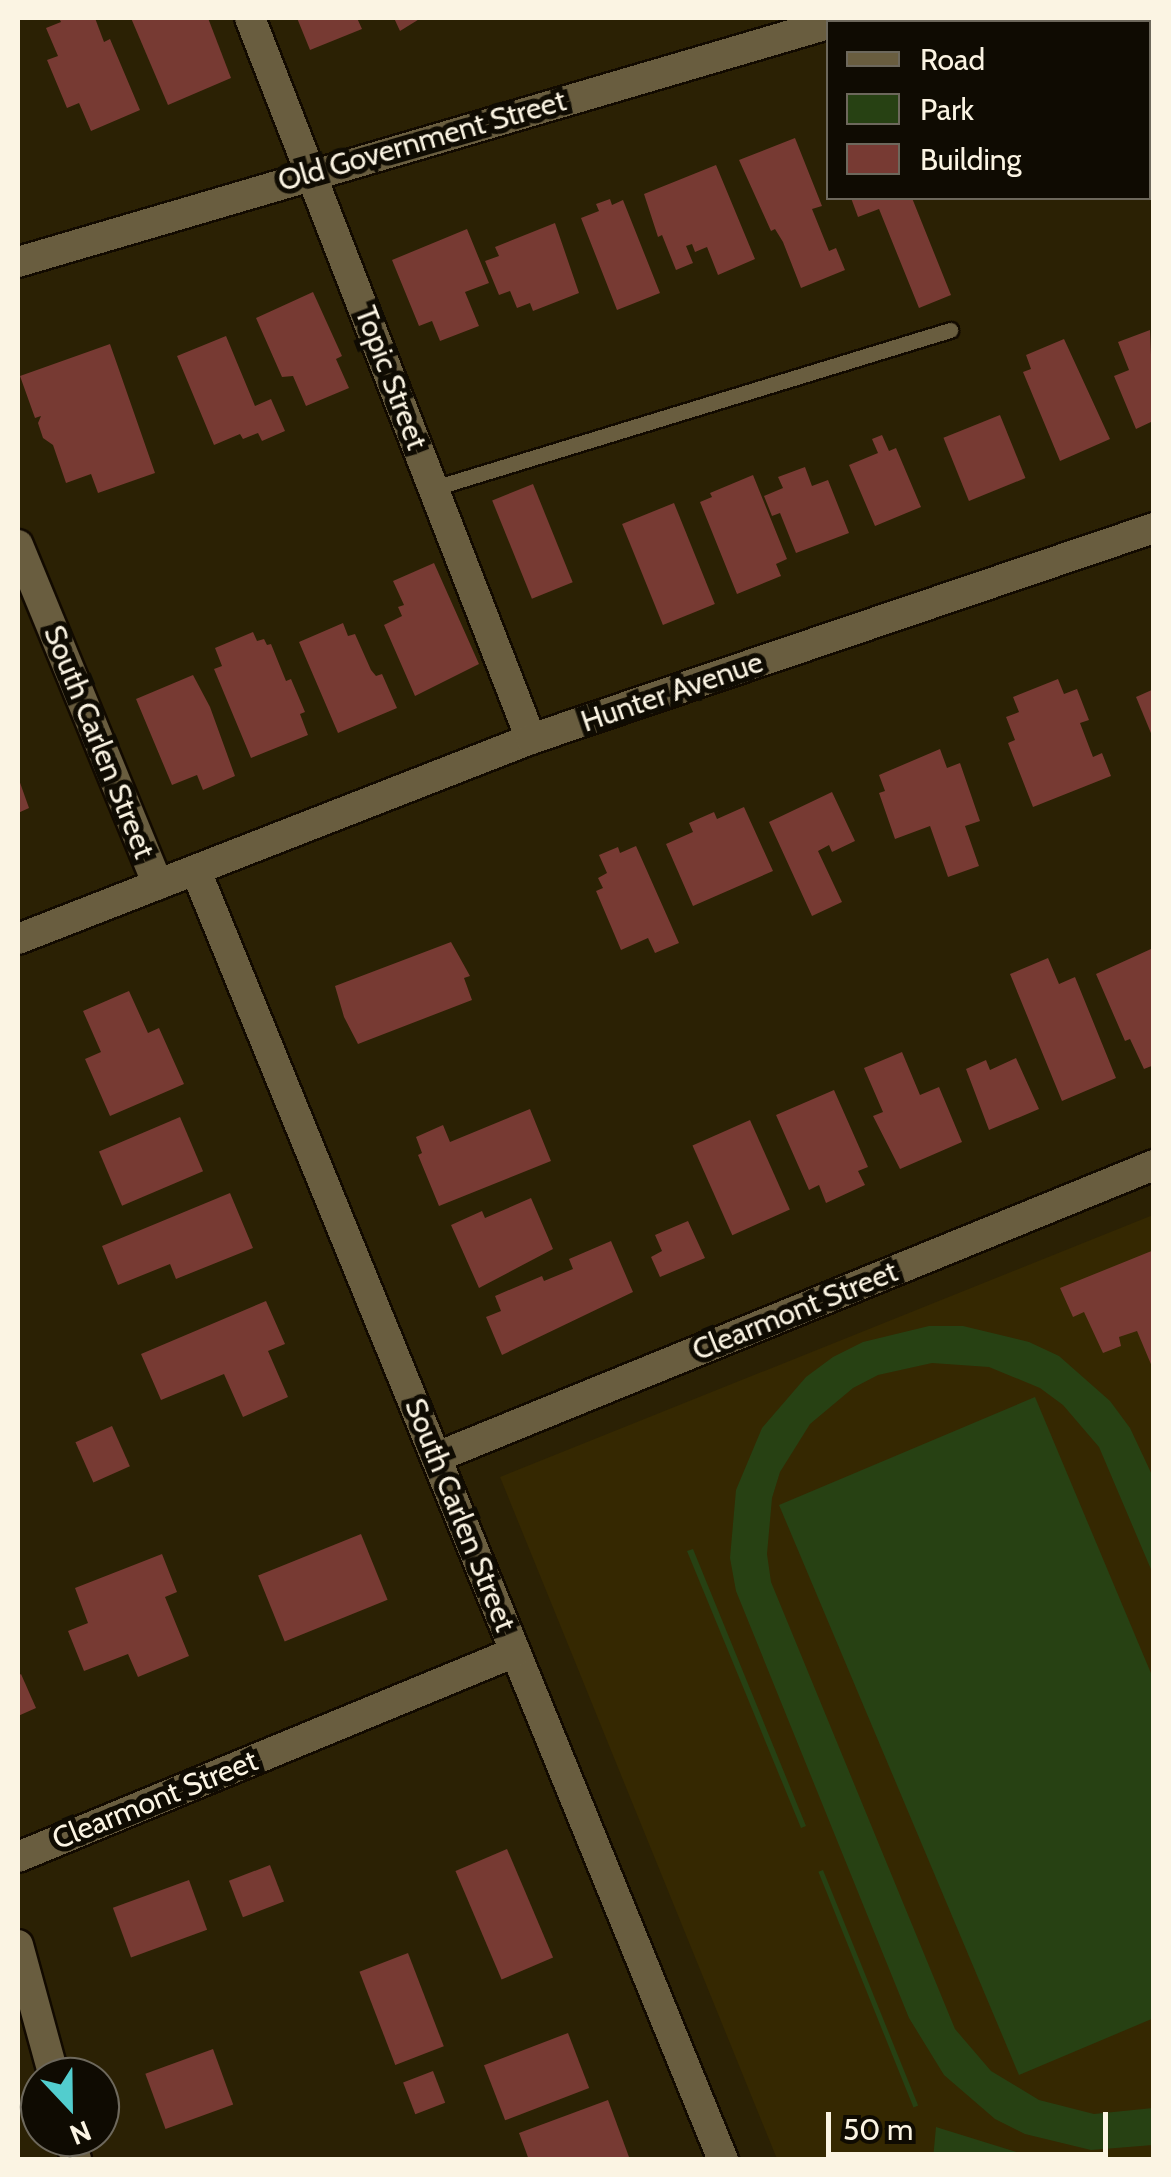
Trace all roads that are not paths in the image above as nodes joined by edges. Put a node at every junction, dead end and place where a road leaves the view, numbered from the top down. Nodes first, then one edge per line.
1 (250, 18) edge
2 (826, 24) edge
3 (310, 173) junction
4 (18, 262) edge
5 (950, 330) dead end
6 (434, 488) junction
7 (1154, 528) edge
8 (18, 545) edge
9 (531, 740) junction
10 (196, 871) junction
11 (158, 884) junction
12 (18, 939) edge
13 (1154, 1165) edge
14 (437, 1457) junction
15 (515, 1652) junction
16 (18, 1857) edge
17 (18, 1945) edge
18 (49, 2057) edge
19 (723, 2160) edge

1 - 3 street, Topic Street
2 - 3 street, Old Government Street
3 - 4 street, Old Government Street
3 - 6 street, Topic Street
5 - 6 lane
6 - 9 street, Topic Street
7 - 9 street, Hunter Avenue
8 - 11 street, South Carlen Street
9 - 10 street, Hunter Avenue
10 - 11 street, Hunter Avenue
10 - 14 street, South Carlen Street
11 - 12 street
13 - 14 street, Clearmont Street
14 - 15 street, South Carlen Street
15 - 16 street, Clearmont Street
15 - 19 street, South Carlen Street
17 - 18 street

